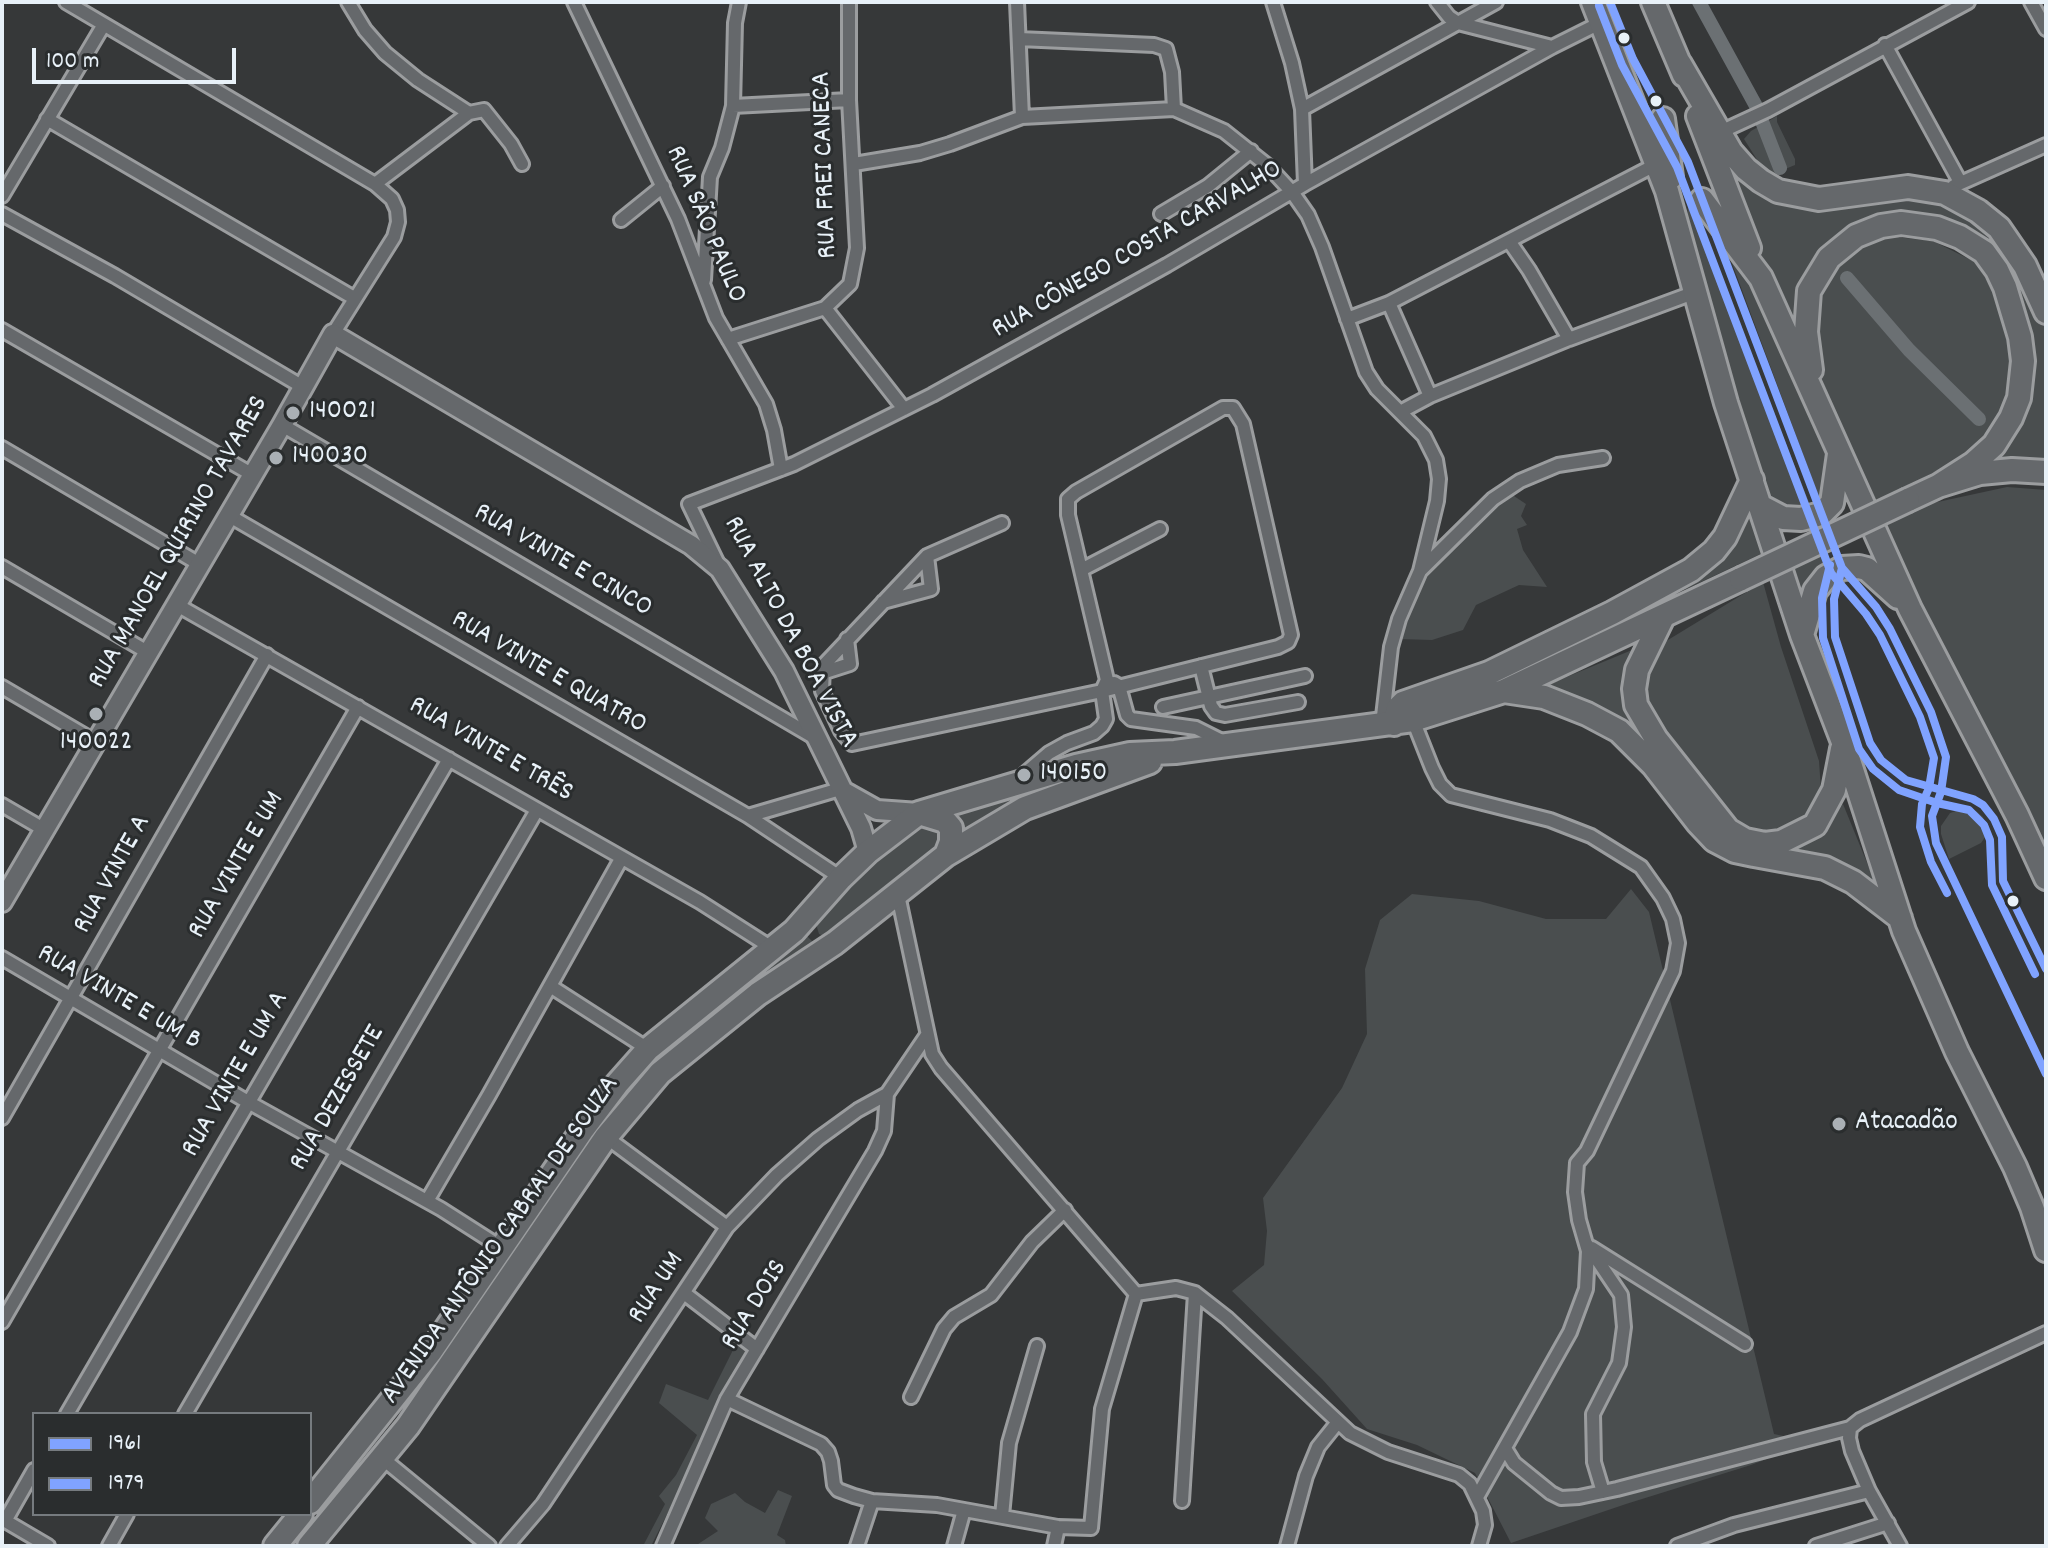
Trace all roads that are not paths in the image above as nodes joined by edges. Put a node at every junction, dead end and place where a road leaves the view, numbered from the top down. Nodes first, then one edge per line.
1 (66, 2) edge
2 (348, 2) edge
3 (574, 2) edge
4 (739, 2) edge
5 (849, 2) edge
6 (1017, 2) edge
7 (1273, 2) edge
8 (1437, 2) edge
9 (1496, 2) edge
10 (1968, 2) edge
11 (2031, 2) edge
12 (1656, 3) edge
13 (1597, 12) edge
14 (1458, 23) junction
15 (103, 26) junction
16 (2046, 29) edge
17 (1019, 39) junction
18 (1885, 45) junction
19 (1552, 47) junction
20 (849, 100) junction
21 (733, 106) junction
22 (1174, 109) junction
23 (1302, 109) junction
24 (469, 113) junction
25 (1022, 117) junction
26 (47, 119) junction
27 (1663, 119) dead end
28 (1712, 136) junction
29 (2046, 145) edge
30 (1251, 151) junction
31 (522, 164) dead end
32 (854, 164) junction
33 (1657, 164) junction
34 (375, 184) junction
35 (1305, 184) junction
36 (663, 186) junction
37 (1953, 187) junction
38 (1292, 192) junction
39 (2, 196) edge
40 (1702, 200) dead end
41 (2, 214) edge
42 (1161, 214) dead end
43 (621, 220) dead end
44 (1676, 220) junction
45 (1509, 241) junction
46 (1761, 278) junction
47 (704, 291) junction
48 (1693, 293) junction
49 (354, 298) junction
50 (1389, 303) junction
51 (825, 308) junction
52 (2046, 312) edge
53 (1347, 319) junction
54 (2, 330) edge
55 (333, 334) junction
56 (728, 339) junction
57 (1569, 339) junction
58 (303, 387) junction
59 (1815, 395) junction
60 (1430, 396) junction
61 (904, 409) junction
62 (1402, 411) junction
63 (282, 425) junction
64 (2, 448) edge
65 (1839, 453) junction
66 (1603, 458) dead end
67 (781, 469) junction
68 (2046, 472) edge
69 (253, 475) junction
70 (1752, 480) junction
71 (1938, 486) junction
72 (689, 504) joint
73 (1762, 507) junction
74 (228, 515) junction
75 (1002, 523) dead end
76 (1160, 529) dead end
77 (927, 556) junction
78 (201, 565) junction
79 (2, 567) edge
80 (720, 569) junction
81 (1081, 570) junction
82 (1420, 571) junction
83 (883, 602) junction
84 (177, 605) junction
85 (1910, 609) junction
86 (1663, 617) junction
87 (1802, 635) junction
88 (847, 639) junction
89 (149, 653) junction
90 (267, 655) junction
91 (1201, 666) junction
92 (822, 673) junction
93 (1305, 676) dead end
94 (1109, 686) junction
95 (2, 687) edge
96 (1504, 691) junction
97 (1209, 698) junction
98 (1298, 702) dead end
99 (358, 707) junction
100 (1163, 707) dead end
101 (1396, 723) junction
102 (817, 739) junction
103 (96, 742) junction
104 (1843, 742) junction
105 (1230, 745) junction
106 (1175, 752) junction
107 (449, 759) junction
108 (1012, 785) junction
109 (840, 789) junction
110 (2, 805) edge
111 (537, 810) junction
112 (919, 813) junction
113 (748, 816) junction
114 (45, 830) junction
115 (868, 852) junction
116 (946, 855) junction
117 (621, 859) junction
118 (841, 878) junction
119 (2046, 878) edge
120 (898, 895) junction
121 (2, 902) edge
122 (812, 912) junction
123 (1900, 918) junction
124 (835, 943) junction
125 (772, 948) junction
126 (2, 958) edge
127 (550, 986) junction
128 (71, 1001) junction
129 (927, 1035) junction
130 (648, 1049) junction
131 (159, 1050) junction
132 (887, 1094) junction
133 (248, 1102) junction
134 (2, 1118) edge
135 (606, 1137) junction
136 (337, 1151) junction
137 (427, 1201) junction
138 (1065, 1210) junction
139 (727, 1227) junction
140 (1586, 1244) junction
141 (502, 1248) junction
142 (2046, 1250) edge
143 (684, 1293) junction
144 (1195, 1293) junction
145 (1136, 1294) junction
146 (2, 1322) edge
147 (2046, 1333) edge
148 (1745, 1344) dead end
149 (1037, 1346) dead end
150 (757, 1349) junction
151 (911, 1397) dead end
152 (727, 1399) junction
153 (68, 1412) edge
154 (186, 1412) edge
155 (1338, 1422) junction
156 (1850, 1428) junction
157 (1506, 1450) junction
158 (382, 1458) junction
159 (32, 1473) edge
160 (1869, 1491) junction
161 (1603, 1492) junction
162 (1477, 1497) junction
163 (312, 1500) edge
164 (872, 1501) junction
165 (1182, 1501) dead end
166 (964, 1510) junction
167 (126, 1516) edge
168 (299, 1516) edge
169 (1002, 1516) junction
170 (4, 1520) edge
171 (1888, 1523) junction
172 (1058, 1527) junction
173 (48, 1546) edge
174 (109, 1546) edge
175 (275, 1546) edge
176 (309, 1546) edge
177 (489, 1546) edge
178 (507, 1546) edge
179 (663, 1546) edge
180 (857, 1546) edge
181 (954, 1546) edge
182 (1054, 1546) edge
183 (1287, 1546) edge
184 (1479, 1546) edge
185 (1677, 1546) edge
186 (1816, 1546) edge
187 (1900, 1546) edge

1 - 15 street
2 - 24 street
3 - 36 street, RUA SÃO PAULO
4 - 21 street
5 - 20 street, RUA FREI CANECA
6 - 17 street
7 - 23 street
8 - 14 street
9 - 14 street
10 - 18 street
11 - 16 street
12 - 28 highway
13 - 19 street, RUA CÔNEGO COSTA CARVALHO
13 - 33 highway
14 - 19 street
14 - 23 street
15 - 26 street
15 - 34 street
17 - 22 street
17 - 25 street
18 - 28 street
18 - 37 street
19 - 35 street, RUA CÔNEGO COSTA CARVALHO
20 - 21 street
20 - 32 street, RUA FREI CANECA
21 - 47 street
22 - 25 street
22 - 30 street
23 - 35 street
24 - 31 street
24 - 34 street
25 - 32 street
26 - 39 street
26 - 49 street
27 - 44 highway
28 - 37 highway
28 - 46 highway
29 - 37 street
30 - 38 street
30 - 42 street
32 - 51 street, RUA FREI CANECA
33 - 44 highway
33 - 45 street
34 - 49 street, RUA MANOEL QUIRINO TAVARES
35 - 38 street, RUA CÔNEGO COSTA CARVALHO
36 - 43 street
36 - 47 street, RUA SÃO PAULO
37 - 52 highway
38 - 53 street
38 - 61 street, RUA CÔNEGO COSTA CARVALHO
40 - 46 highway
41 - 58 street
44 - 48 highway
45 - 50 street
45 - 57 street
46 - 59 highway
47 - 56 street, RUA SÃO PAULO
48 - 57 street
48 - 70 highway
49 - 55 street, RUA MANOEL QUIRINO TAVARES
50 - 53 street
50 - 60 street
51 - 56 street, RUA FREI CANECA
51 - 61 street
53 - 62 street
54 - 69 street
55 - 58 main road, RUA MANOEL QUIRINO TAVARES
55 - 80 main road
56 - 67 street, RUA SÃO PAULO
57 - 60 street
58 - 63 main road, RUA MANOEL QUIRINO TAVARES
59 - 65 highway
59 - 71 highway
60 - 62 street
61 - 67 street, RUA CÔNEGO COSTA CARVALHO
62 - 82 street
63 - 69 main road, RUA MANOEL QUIRINO TAVARES
63 - 102 street, RUA VINTE E CINCO
64 - 78 street
65 - 73 highway
65 - 85 highway
66 - 82 street
67 - 72 street, RUA CÔNEGO COSTA CARVALHO
68 - 71 highway, AVENIDA ANTÔNIO CABRAL DE SOUZA
69 - 74 main road, RUA MANOEL QUIRINO TAVARES
70 - 73 highway
70 - 101 highway
71 - 86 highway, AVENIDA ANTÔNIO CABRAL DE SOUZA, bridge
72 - 80 street, RUA ALTO DA BOA VISTA
73 - 87 highway
74 - 78 main road, RUA MANOEL QUIRINO TAVARES
74 - 113 street, RUA VINTE E QUATRO
75 - 77 street
76 - 81 street
77 - 83 street
77 - 83 street
78 - 84 main road, RUA MANOEL QUIRINO TAVARES
79 - 89 street
80 - 102 main road, RUA ALTO DA BOA VISTA
81 - 91 street
81 - 94 street
82 - 101 street
83 - 88 street
84 - 89 main road, RUA MANOEL QUIRINO TAVARES
84 - 90 street, RUA VINTE E TRÊS
85 - 87 highway
85 - 119 highway
86 - 96 highway, AVENIDA ANTÔNIO CABRAL DE SOUZA
86 - 104 highway
87 - 104 highway
88 - 92 street
88 - 92 street
89 - 103 main road, RUA MANOEL QUIRINO TAVARES
90 - 99 street, RUA VINTE E TRÊS
90 - 128 street, RUA VINTE A
91 - 94 street
91 - 97 street
92 - 94 street
93 - 97 street
94 - 105 street
94 - 108 street
95 - 103 street
96 - 101 highway, AVENIDA ANTÔNIO CABRAL DE SOUZA
96 - 123 highway
97 - 98 street
97 - 100 street
99 - 107 street, RUA VINTE E TRÊS
99 - 131 street, RUA VINTE E UM
101 - 105 highway, AVENIDA ANTÔNIO CABRAL DE SOUZA
101 - 140 street
102 - 109 main road, RUA ALTO DA BOA VISTA
103 - 114 main road, RUA MANOEL QUIRINO TAVARES
104 - 123 highway
105 - 106 highway, AVENIDA ANTÔNIO CABRAL DE SOUZA
106 - 108 highway, AVENIDA ANTÔNIO CABRAL DE SOUZA
106 - 116 highway, AVENIDA ANTÔNIO CABRAL DE SOUZA
107 - 111 street, RUA VINTE E TRÊS
107 - 133 street, RUA VINTE E UM A
108 - 112 highway, AVENIDA ANTÔNIO CABRAL DE SOUZA
109 - 112 main road, RUA ALTO DA BOA VISTA
109 - 113 street
109 - 115 main road, RUA ALTO DA BOA VISTA
110 - 114 street
111 - 117 street, RUA VINTE E TRÊS
111 - 136 street, RUA DEZESSETE
112 - 115 highway, AVENIDA ANTÔNIO CABRAL DE SOUZA
112 - 116 highway
113 - 118 street, RUA VINTE E QUATRO
114 - 121 main road, RUA MANOEL QUIRINO TAVARES
115 - 118 highway, AVENIDA ANTÔNIO CABRAL DE SOUZA
116 - 120 highway, AVENIDA ANTÔNIO CABRAL DE SOUZA
117 - 125 street, RUA VINTE E TRÊS
117 - 127 street
118 - 122 highway, AVENIDA ANTÔNIO CABRAL DE SOUZA
120 - 124 highway, AVENIDA ANTÔNIO CABRAL DE SOUZA
120 - 129 street
122 - 124 highway
122 - 125 highway, AVENIDA ANTÔNIO CABRAL DE SOUZA
123 - 142 highway
124 - 135 highway, AVENIDA ANTÔNIO CABRAL DE SOUZA
125 - 130 highway, AVENIDA ANTÔNIO CABRAL DE SOUZA
126 - 128 street, RUA VINTE E UM B
127 - 130 street
127 - 137 street
128 - 131 street, RUA VINTE E UM B
128 - 134 street, RUA VINTE A
129 - 132 street
129 - 138 street
130 - 141 highway, AVENIDA ANTÔNIO CABRAL DE SOUZA
131 - 133 street, RUA VINTE E UM B
131 - 146 street, RUA VINTE E UM
132 - 139 street, RUA UM
132 - 150 street, RUA DOIS
133 - 136 street, RUA VINTE E UM B
133 - 153 street, RUA VINTE E UM A
135 - 139 street
135 - 158 highway, AVENIDA ANTÔNIO CABRAL DE SOUZA
136 - 137 street, RUA VINTE E UM B
136 - 154 street, RUA DEZESSETE
137 - 141 street, RUA VINTE E UM B
138 - 145 street
138 - 151 street
139 - 143 street, RUA UM
140 - 148 street
140 - 157 street
140 - 161 street
141 - 163 highway, AVENIDA ANTÔNIO CABRAL DE SOUZA
143 - 150 street
143 - 178 street, RUA UM
144 - 145 street
144 - 155 street
144 - 165 street
145 - 172 street
147 - 156 street
149 - 169 street
150 - 152 street, RUA DOIS
152 - 164 street
152 - 179 street, RUA DOIS
155 - 162 street
155 - 183 street
156 - 160 street
156 - 161 street
157 - 161 street
157 - 162 street
158 - 176 highway, AVENIDA ANTÔNIO CABRAL DE SOUZA
158 - 177 street
159 - 170 street
160 - 171 street
160 - 185 street
162 - 184 street
164 - 166 street
164 - 180 street
166 - 169 street
166 - 181 street
167 - 174 street
168 - 175 highway
169 - 172 street
170 - 173 street
171 - 186 street
171 - 187 street
172 - 182 street

